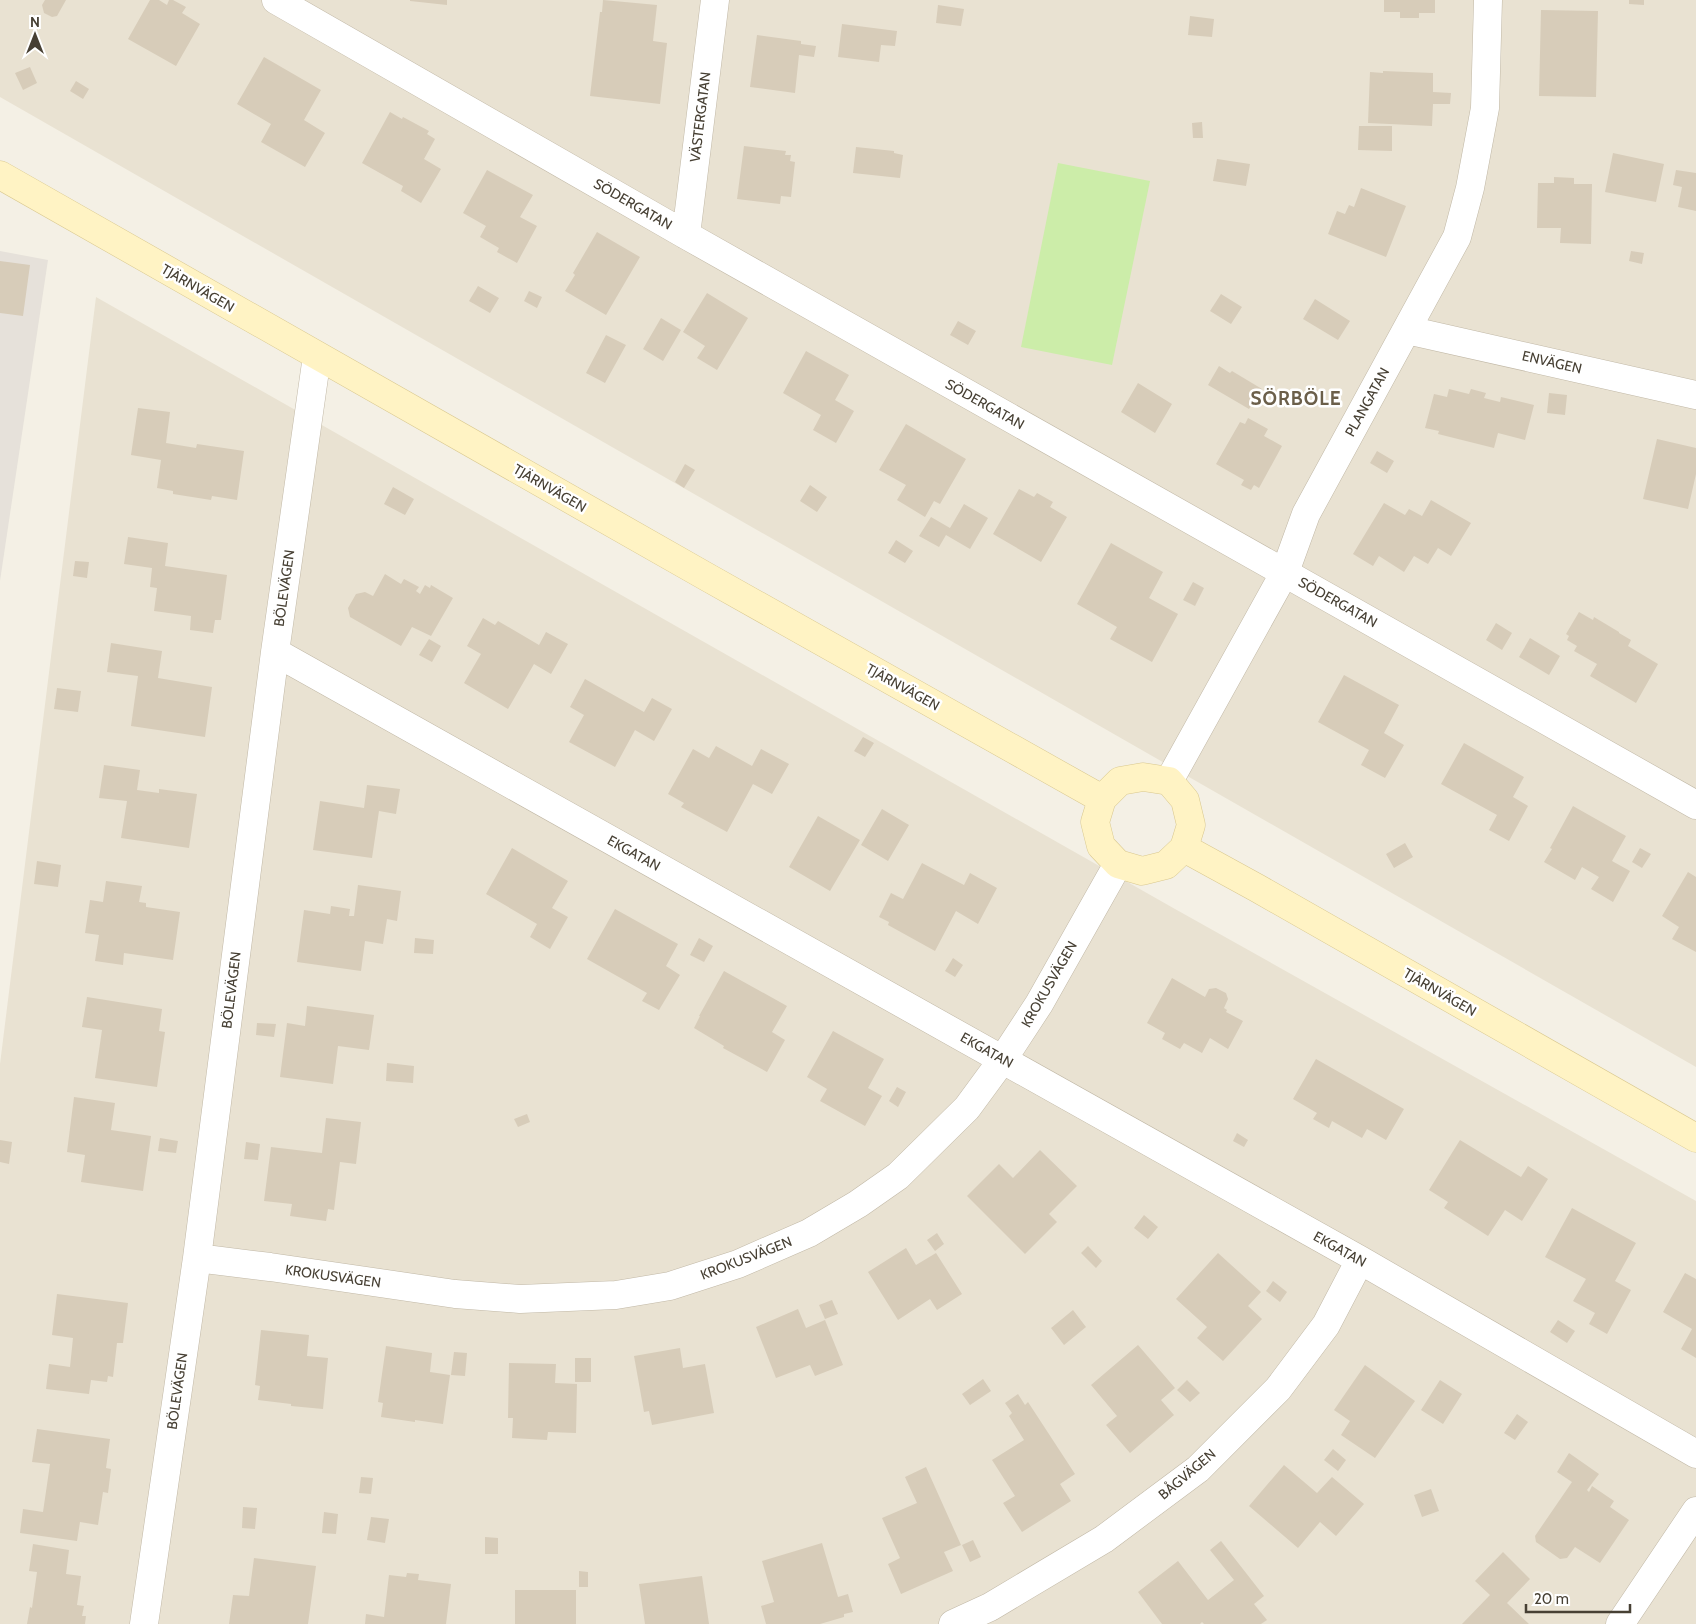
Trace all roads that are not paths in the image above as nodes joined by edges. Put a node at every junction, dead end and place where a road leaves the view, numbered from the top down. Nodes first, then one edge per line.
1 (276, 0) edge
2 (715, 0) edge
3 (1488, 0) edge
4 (0, 175) edge
5 (686, 234) junction
6 (1407, 330) junction
7 (316, 356) junction
8 (1696, 395) edge
9 (1285, 572) junction
10 (275, 652) junction
11 (1169, 781) junction
12 (1102, 798) junction
13 (1696, 805) edge
14 (1184, 848) junction
15 (1118, 864) junction
16 (1003, 1059) junction
17 (1696, 1138) edge
18 (196, 1258) junction
19 (1360, 1260) junction
20 (1696, 1454) edge
21 (1696, 1511) edge
22 (144, 1624) edge
23 (953, 1624) edge
24 (1620, 1624) edge

1 - 5 street, SÖDERGATAN
2 - 5 street, VÄSTERGATAN
3 - 6 street, PLANGATAN
4 - 7 street, TJÄRNVÄGEN
5 - 9 street, SÖDERGATAN
6 - 8 street, ENVÄGEN
6 - 9 street, PLANGATAN
7 - 10 street, BÖLEVÄGEN
7 - 12 street, TJÄRNVÄGEN
9 - 11 street, PLANGATAN
9 - 13 street, SÖDERGATAN
10 - 16 street, EKGATAN
10 - 18 street, BÖLEVÄGEN
11 - 12 street
11 - 14 street
12 - 15 street
14 - 15 street
14 - 17 street, TJÄRNVÄGEN
15 - 16 street, KROKUSVÄGEN
16 - 18 street, KROKUSVÄGEN
16 - 19 street, EKGATAN
18 - 22 street, BÖLEVÄGEN
19 - 20 street, EKGATAN
19 - 23 street, BÅGVÄGEN
21 - 24 street

